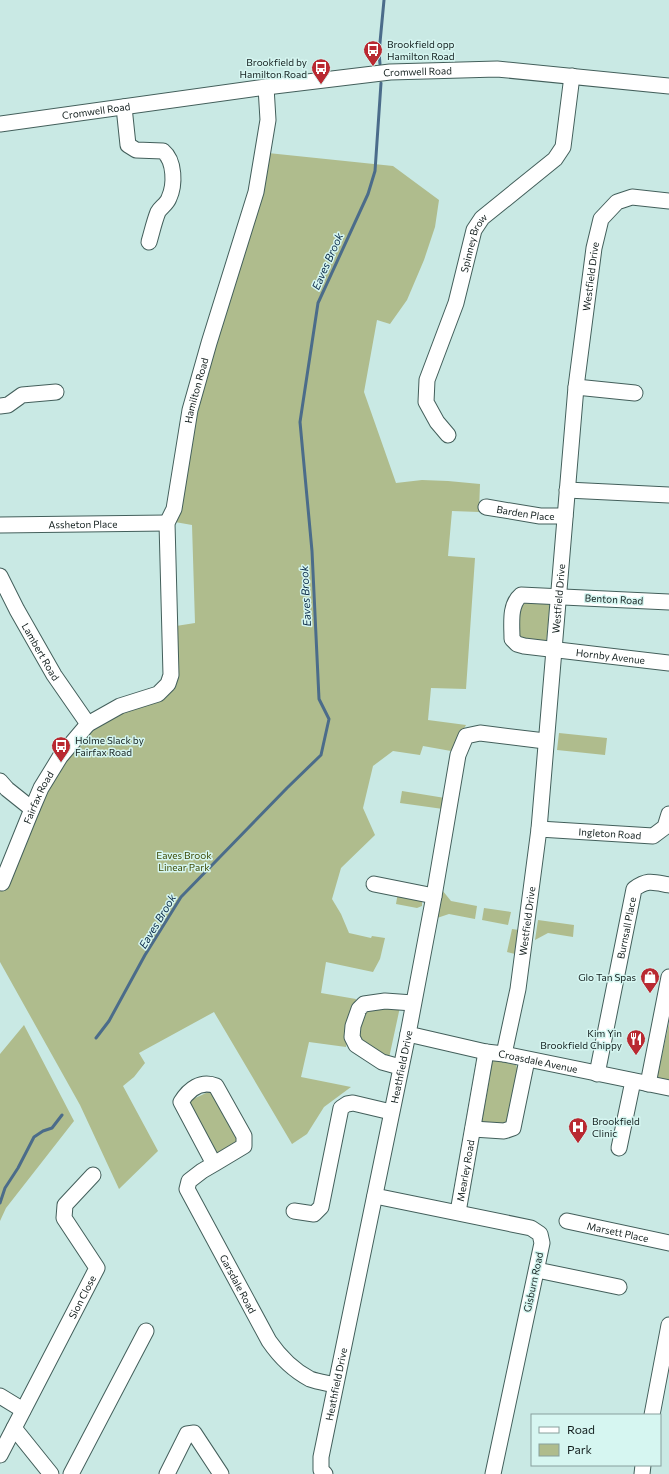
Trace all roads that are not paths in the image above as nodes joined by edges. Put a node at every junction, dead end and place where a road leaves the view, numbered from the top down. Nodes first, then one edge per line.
1 (572, 76) junction
2 (669, 86) edge
3 (266, 87) junction
4 (124, 107) junction
5 (0, 124) edge
6 (669, 201) edge
7 (149, 242) dead end
8 (576, 386) junction
9 (56, 392) dead end
10 (635, 393) dead end
11 (0, 406) edge
12 (448, 435) dead end
13 (567, 490) junction
14 (669, 495) edge
15 (486, 507) dead end
16 (565, 516) junction
17 (167, 523) junction
18 (0, 525) edge
19 (0, 576) edge
20 (558, 596) junction
21 (669, 602) edge
22 (553, 650) junction
23 (669, 663) edge
24 (158, 694) joint
25 (88, 724) junction
26 (545, 741) junction
27 (0, 781) edge
28 (32, 809) junction
29 (669, 814) edge
30 (539, 829) junction
31 (2, 883) dead end
32 (374, 884) dead end
33 (669, 885) edge
34 (434, 896) junction
35 (669, 977) edge
36 (413, 1003) junction
37 (408, 1034) junction
38 (486, 1052) junction
39 (504, 1054) junction
40 (527, 1060) junction
41 (400, 1067) junction
42 (597, 1074) junction
43 (633, 1081) junction
44 (648, 1084) junction
45 (669, 1088) edge
46 (391, 1112) junction
47 (473, 1129) junction
48 (619, 1148) dead end
49 (214, 1164) junction
50 (93, 1175) dead end
51 (375, 1196) junction
52 (294, 1211) dead end
53 (458, 1212) junction
54 (568, 1221) dead end
55 (669, 1243) edge
56 (536, 1270) junction
57 (619, 1287) dead end
58 (669, 1325) edge
59 (146, 1331) dead end
60 (664, 1377) edge
61 (335, 1385) junction
62 (0, 1396) edge
63 (23, 1410) junction
64 (652, 1414) edge
65 (14, 1428) junction
66 (0, 1454) edge
67 (51, 1474) edge
68 (71, 1474) edge
69 (167, 1474) edge
70 (221, 1474) edge
71 (325, 1474) edge
72 (493, 1474) edge

1 - 2 street, Cromwell Road
1 - 3 street, Cromwell Road
1 - 12 street, Spinney Brow
3 - 4 street, Cromwell Road
3 - 17 street, Hamilton Road
4 - 5 street, Cromwell Road
4 - 7 street
6 - 8 street, Westfield Drive
8 - 10 street
8 - 13 street, Westfield Drive
9 - 11 street
13 - 14 street
13 - 16 street, Westfield Drive
15 - 16 street, Barden Place
16 - 20 street, Westfield Drive
17 - 18 street, Assheton Place
17 - 24 street, Hamilton Road
19 - 25 street, Lambert Road
20 - 21 street, Benton Road
20 - 22 street, Westfield Drive
20 - 22 street, Benton Road
22 - 23 street, Hornby Avenue
22 - 26 street, Westfield Drive
24 - 25 street, Fairfax Road
25 - 28 street, Fairfax Road
26 - 30 street, Westfield Drive
26 - 34 street, Heathfield Drive
27 - 28 street
28 - 31 street, Fairfax Road
29 - 30 street, Ingleton Road
30 - 39 street, Westfield Drive
32 - 34 street
33 - 42 street, Burnsall Place
34 - 36 street, Heathfield Drive
35 - 44 street
36 - 37 street, Heathfield Drive
36 - 41 street
37 - 38 street, Croasdale Avenue
37 - 41 street, Heathfield Drive
38 - 39 street, Croasdale Avenue
38 - 47 street, Mearley Road
39 - 40 street, Croasdale Avenue
40 - 42 street, Croasdale Avenue
40 - 47 street, Mearley Road
41 - 46 street, Heathfield Drive
42 - 43 street, Croasdale Avenue
43 - 44 street, Croasdale Avenue
43 - 48 street
44 - 45 street, Croasdale Avenue
46 - 51 street, Heathfield Drive
46 - 52 street
47 - 53 street, Mearley Road
49 - 49 street, Garsdale Road
49 - 61 street, Garsdale Road
50 - 63 street, Sion Close
51 - 53 street, Gisburn Road
51 - 61 street, Heathfield Drive
53 - 56 street, Gisburn Road
54 - 55 street, Marsett Place
56 - 57 street
56 - 72 street, Gisburn Road
58 - 60 street
59 - 68 street
60 - 64 street
61 - 71 street, Heathfield Drive
62 - 63 street
63 - 65 street, Sion Close
65 - 66 street, Sion Close
65 - 67 street
69 - 70 street

